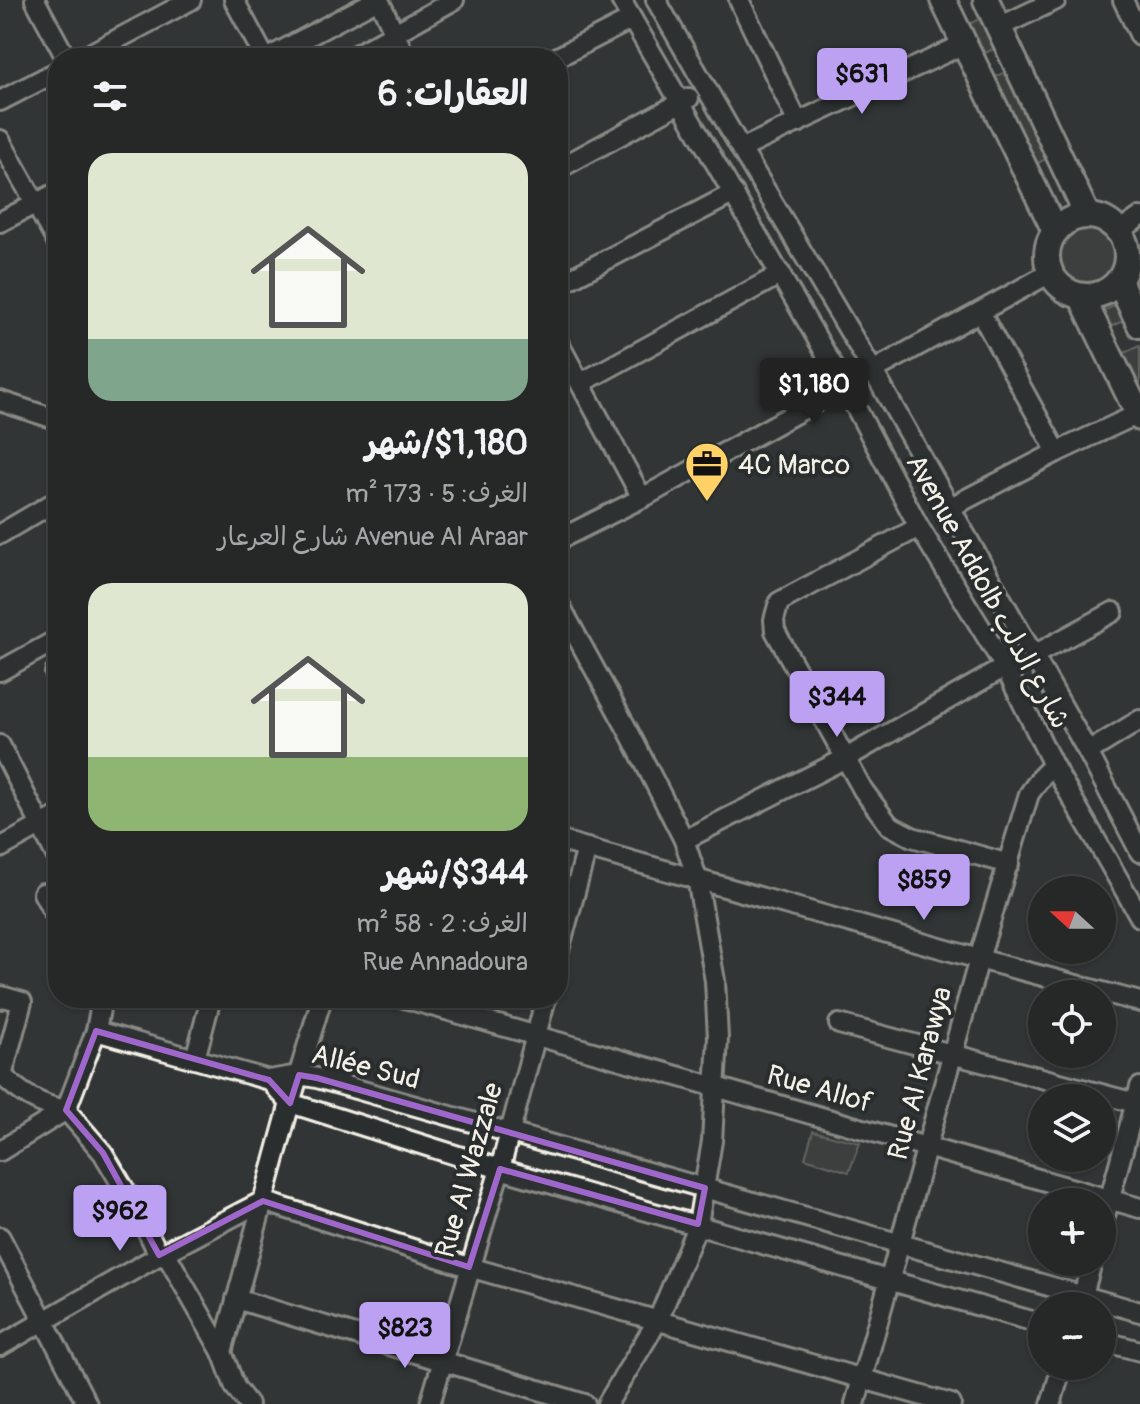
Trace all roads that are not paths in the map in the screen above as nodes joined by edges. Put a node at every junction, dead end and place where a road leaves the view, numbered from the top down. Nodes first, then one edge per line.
1 (35, 0) edge
2 (191, 0) edge
3 (234, 0) edge
4 (377, 0) edge
5 (454, 0) edge
6 (621, 0) edge
7 (656, 0) edge
8 (739, 0) edge
9 (943, 0) edge
10 (986, 0) edge
11 (1056, 0) edge
12 (1123, 0) edge
13 (632, 19) junction
14 (999, 27) junction
15 (392, 33) junction
16 (1140, 36) edge
17 (964, 44) junction
18 (61, 48) edge
19 (101, 48) edge
20 (260, 48) edge
21 (285, 48) edge
22 (367, 48) edge
23 (400, 48) edge
24 (568, 52) edge
25 (48, 76) edge
26 (706, 90) junction
27 (0, 101) edge
28 (681, 101) junction
29 (798, 123) junction
30 (0, 140) edge
31 (741, 149) junction
32 (568, 163) edge
33 (734, 193) junction
34 (48, 197) edge
35 (35, 203) junction
36 (1087, 215) junction
37 (1140, 217) edge
38 (0, 222) edge
39 (48, 226) edge
40 (1055, 231) junction
41 (1120, 231) junction
42 (1050, 273) junction
43 (781, 274) junction
44 (568, 280) edge
45 (1119, 281) junction
46 (1081, 296) junction
47 (980, 312) junction
48 (1140, 325) edge
49 (568, 360) edge
50 (873, 371) junction
51 (581, 383) junction
52 (844, 385) junction
53 (0, 401) edge
54 (1139, 416) edge
55 (48, 417) edge
56 (1057, 452) junction
57 (642, 498) junction
58 (949, 508) junction
59 (48, 509) edge
60 (919, 527) junction
61 (0, 534) edge
62 (568, 535) edge
63 (1113, 612) dead end
64 (568, 620) edge
65 (48, 645) edge
66 (1034, 655) junction
67 (1005, 667) junction
68 (0, 671) edge
69 (1140, 720) edge
70 (0, 745) edge
71 (1088, 752) junction
72 (846, 758) junction
73 (1053, 765) junction
74 (48, 817) edge
75 (48, 821) edge
76 (684, 840) junction
77 (568, 843) edge
78 (0, 848) edge
79 (587, 848) junction
80 (1140, 852) edge
81 (1009, 864) junction
82 (697, 878) junction
83 (568, 914) edge
84 (1140, 917) edge
85 (979, 959) junction
86 (0, 999) edge
87 (1140, 1002) edge
88 (100, 1008) edge
89 (208, 1008) edge
90 (319, 1008) edge
91 (438, 1008) edge
92 (543, 1008) edge
93 (839, 1024) dead end
94 (96, 1031) junction
95 (536, 1037) junction
96 (952, 1054) junction
97 (195, 1059) junction
98 (1, 1075) edge
99 (299, 1075) junction
100 (269, 1080) junction
101 (716, 1087) junction
102 (1138, 1095) edge
103 (290, 1103) junction
104 (66, 1110) junction
105 (509, 1133) junction
106 (928, 1149) junction
107 (0, 1151) edge
108 (500, 1169) junction
109 (705, 1188) junction
110 (1070, 1188) edge
111 (1113, 1188) edge
112 (263, 1201) junction
113 (1116, 1201) edge
114 (1140, 1208) edge
115 (698, 1224) junction
116 (0, 1237) edge
117 (901, 1244) junction
118 (162, 1253) junction
119 (469, 1267) junction
120 (890, 1281) junction
121 (1053, 1292) edge
122 (236, 1299) junction
123 (1116, 1307) edge
124 (1140, 1312) edge
125 (45, 1320) junction
126 (658, 1320) junction
127 (1028, 1320) edge
128 (1116, 1345) edge
129 (0, 1346) edge
130 (1140, 1351) edge
131 (222, 1352) junction
132 (442, 1359) junction
133 (862, 1378) junction
134 (1058, 1380) edge
135 (87, 1404) edge
136 (248, 1404) edge
137 (430, 1404) edge
138 (585, 1404) edge
139 (607, 1404) edge
140 (855, 1404) edge
141 (951, 1404) edge
142 (1051, 1404) edge

1 - 18 street
2 - 19 street
3 - 20 street
4 - 15 street
4 - 21 street
5 - 15 street
6 - 13 street, Avenue Addolb شارع الدلب
7 - 26 street, Avenue Addolb شارع الدلب
8 - 29 street
9 - 17 main road
10 - 14 main road
11 - 14 street
12 - 16 street
13 - 24 street
13 - 28 street, Avenue Addolb شارع الدلب
14 - 36 main road
15 - 22 street
15 - 23 street
17 - 29 street
17 - 40 main road
25 - 27 street
26 - 28 street
26 - 31 street, Avenue Addolb شارع الدلب
28 - 32 street
28 - 33 street, Avenue Addolb شارع الدلب
29 - 31 street
30 - 35 street
31 - 50 street, Avenue Addolb شارع الدلب
33 - 43 street, Avenue Addolb شارع الدلب
33 - 44 street
34 - 35 street
35 - 38 street
35 - 39 street
36 - 40 main road
36 - 41 main road
37 - 41 street
40 - 42 main road
41 - 45 main road
42 - 46 main road
42 - 47 street
43 - 51 street
43 - 52 street, Avenue Addolb شارع الدلب
45 - 46 main road
45 - 48 main road
46 - 54 main road
47 - 50 street
47 - 56 street
49 - 51 street
50 - 52 street
50 - 58 street, Avenue Addolb شارع الدلب
51 - 57 street
52 - 57 street
52 - 60 street, Avenue Addolb شارع الدلب
53 - 55 street
54 - 56 street
56 - 58 street
57 - 62 street
58 - 66 street, Avenue Addolb شارع الدلب
59 - 61 street
60 - 67 street, Avenue Addolb شارع الدلب
60 - 72 street
63 - 66 street
64 - 76 street
65 - 68 street
66 - 71 street, Avenue Addolb شارع الدلب
67 - 72 street
67 - 73 street, Avenue Addolb شارع الدلب
69 - 71 street
70 - 74 street
71 - 80 street, Avenue Addolb شارع الدلب
72 - 76 street
72 - 81 street
73 - 81 street, Rue Al Karawya
73 - 84 street, Avenue Addolb شارع الدلب
75 - 78 street
76 - 82 street
77 - 79 street
79 - 82 street
79 - 83 street
81 - 85 street, Rue Al Karawya
82 - 85 street
82 - 101 street
85 - 87 street
85 - 96 street, Rue Al Karawya
86 - 98 street
88 - 94 street
89 - 97 street
90 - 99 street
91 - 95 street, Rue Allof
92 - 95 street, Rue Al Wazzale
93 - 96 street
94 - 97 street
94 - 104 street
95 - 101 street, Rue Allof
95 - 105 street, Rue Al Wazzale
96 - 102 street
96 - 106 street, Rue Al Karawya
97 - 100 street
98 - 104 street
99 - 100 street, Allée Sud
99 - 103 street
99 - 105 street, Allée Sud
100 - 103 street, Allée Sud
101 - 106 street, Rue Allof
101 - 109 street
102 - 111 street
103 - 108 street, Allée Sud
103 - 112 street
104 - 107 street
104 - 118 street
105 - 108 street, Rue Al Wazzale
105 - 109 street, Allée Sud
106 - 110 street, Rue Allof
106 - 117 street, Rue Al Karawya
108 - 115 street, Allée Sud
108 - 119 street, Rue Al Wazzale
109 - 115 street
109 - 117 street, Allée Sud
112 - 118 street
112 - 119 street
112 - 122 street
113 - 114 street, Rue Allof
115 - 120 street, Allée Sud
115 - 126 street
116 - 125 street
117 - 120 street, Rue Al Karawya
117 - 121 street, Allée Sud
118 - 125 street
118 - 131 street
119 - 126 street
119 - 132 street, Rue Al Wazzale
120 - 127 street, Allée Sud
120 - 133 street, Rue Al Karawya
122 - 131 street
122 - 132 street
123 - 124 street, Allée Sud
125 - 129 street
125 - 135 street
126 - 133 street
126 - 139 street
128 - 130 street
131 - 136 street
132 - 137 street, Rue Al Wazzale
132 - 138 street
133 - 140 street, Rue Al Karawya
133 - 141 street
134 - 142 street

